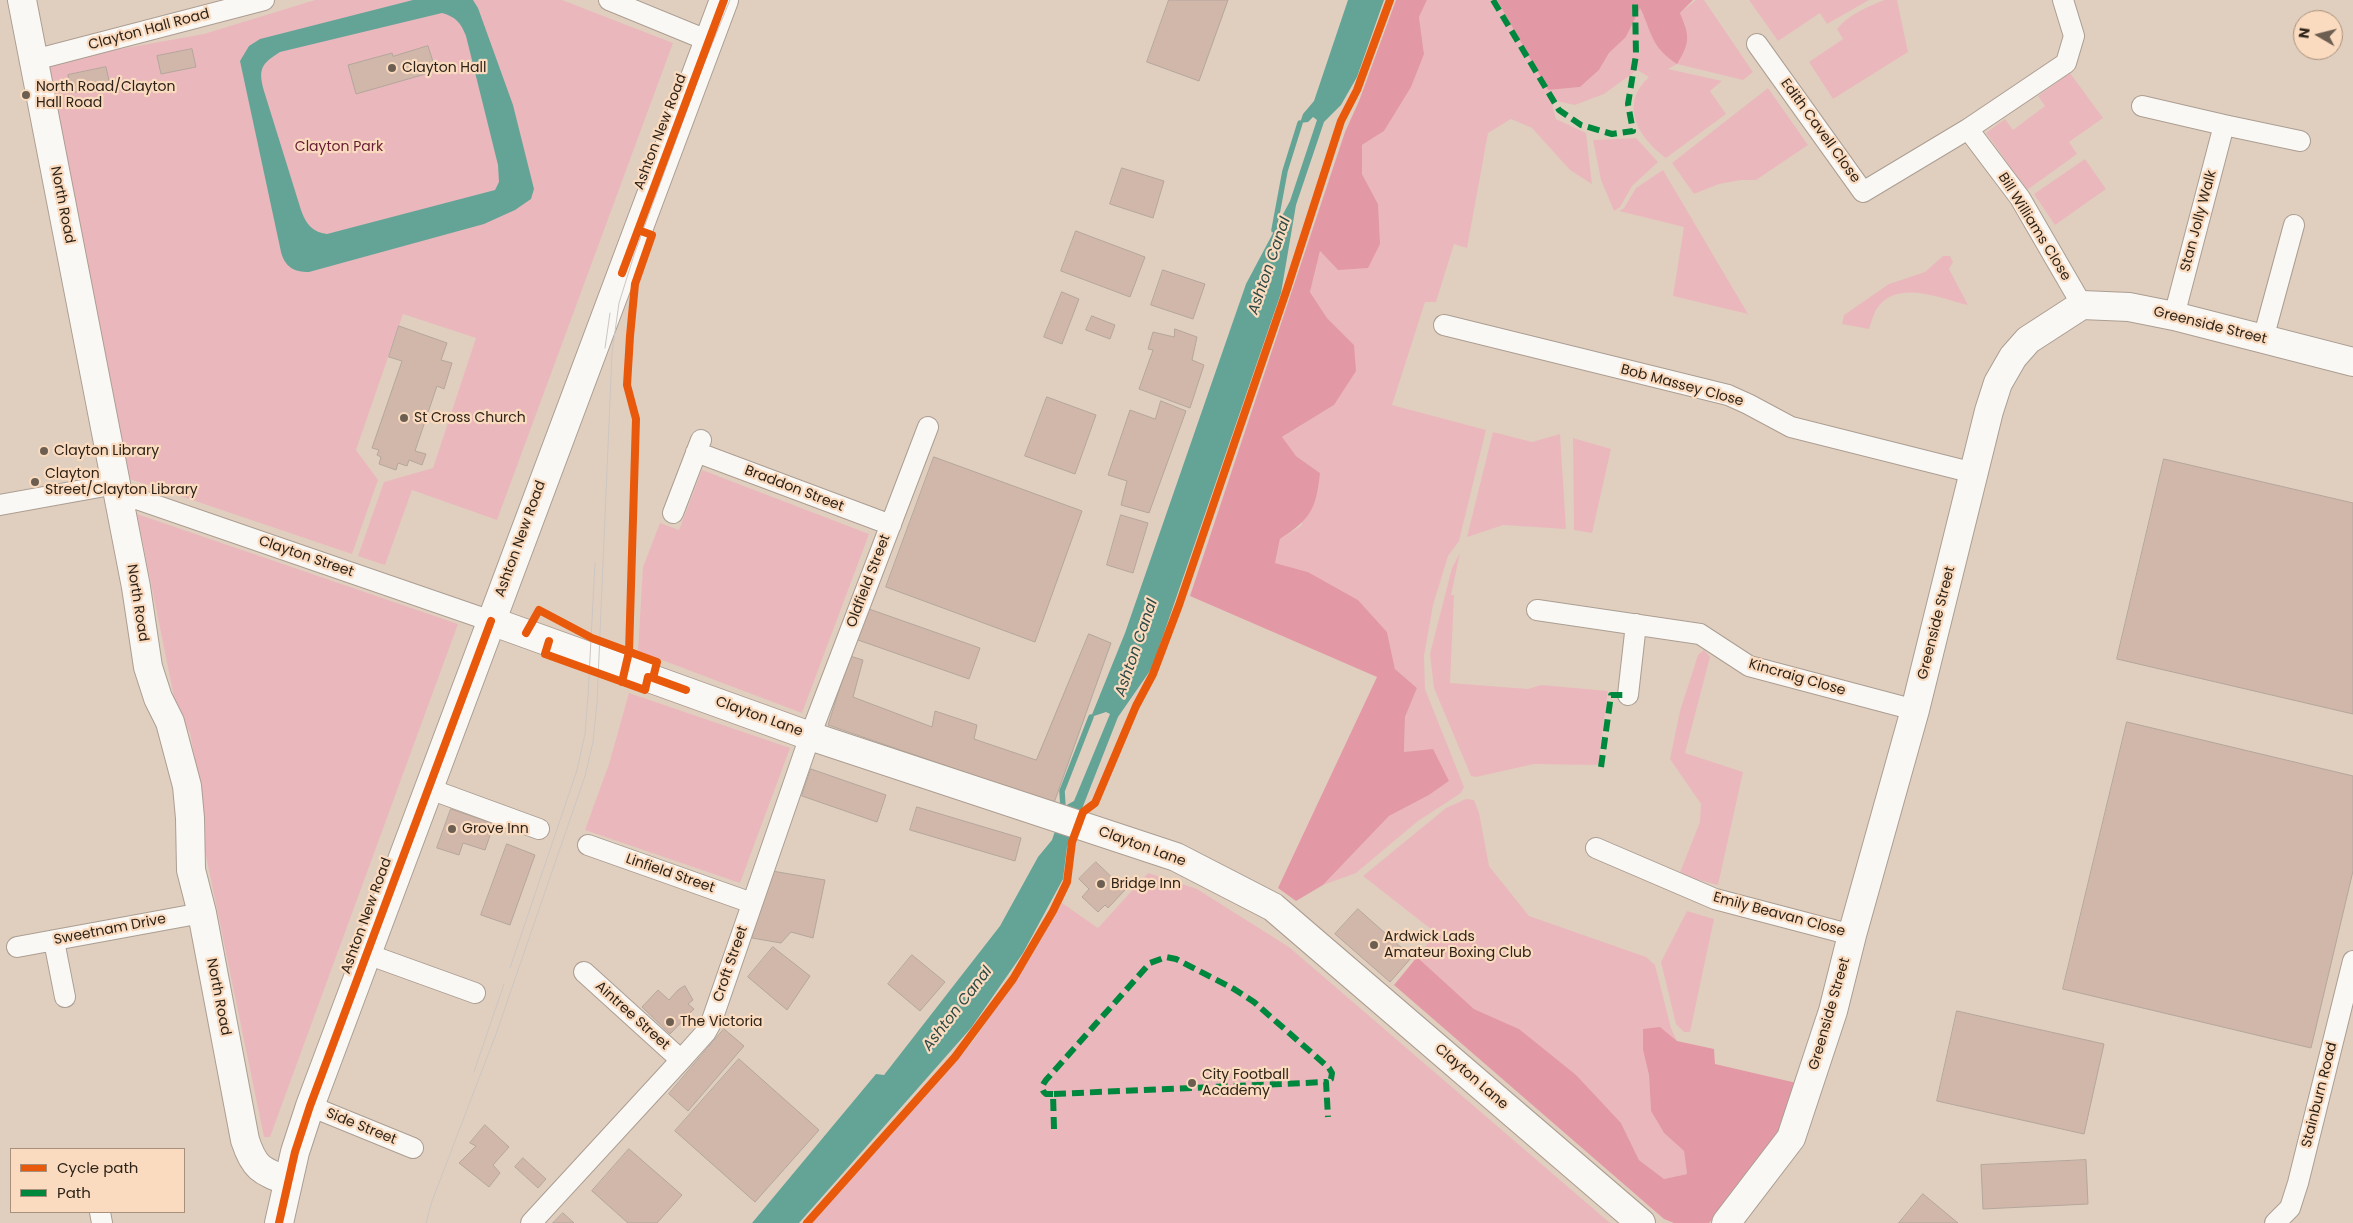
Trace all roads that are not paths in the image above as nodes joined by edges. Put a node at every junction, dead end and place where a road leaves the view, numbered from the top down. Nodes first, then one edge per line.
1 (22, 0) edge
2 (264, 0) edge
3 (609, 0) edge
4 (724, 0) edge
5 (2063, 0) edge
6 (709, 41) junction
7 (1757, 44) dead end
8 (34, 60) junction
9 (2142, 106) dead end
10 (2224, 125) junction
11 (1968, 129) junction
12 (2300, 141) dead end
13 (2294, 224) dead end
14 (2082, 305) junction
15 (2174, 316) junction
16 (1444, 325) dead end
17 (2264, 339) junction
18 (2353, 362) edge
19 (928, 427) dead end
20 (1974, 473) junction
21 (118, 493) junction
22 (0, 505) edge
23 (673, 513) dead end
24 (891, 526) junction
25 (1537, 610) dead end
26 (491, 620) junction
27 (1636, 624) junction
28 (1628, 695) dead end
29 (1915, 710) junction
30 (810, 736) junction
31 (427, 788) junction
32 (539, 829) dead end
33 (588, 845) dead end
34 (1596, 848) dead end
35 (752, 903) junction
36 (202, 913) junction
37 (1852, 935) junction
38 (54, 941) junction
39 (17, 947) dead end
40 (367, 954) junction
41 (2353, 962) edge
42 (584, 972) dead end
43 (475, 994) dead end
44 (65, 997) dead end
45 (681, 1060) junction
46 (310, 1106) junction
47 (412, 1148) dead end
48 (288, 1181) junction
49 (279, 1223) edge
50 (531, 1223) edge
51 (1641, 1223) edge
52 (1726, 1223) edge
53 (2275, 1223) edge

1 - 8 street, North Road
2 - 8 street, Clayton Hall Road
3 - 6 street
4 - 6 street, Ashton New Road
5 - 11 street
6 - 26 street, Ashton New Road
7 - 11 street, Edith Cavell Close
8 - 21 street, North Road
9 - 10 street
10 - 12 street
10 - 15 street, Stan Jolly Walk
11 - 14 street, Bill Williams Close
13 - 17 street
14 - 15 street, Greenside Street
14 - 20 street, Greenside Street
15 - 17 street, Greenside Street
16 - 20 street, Bob Massey Close
17 - 18 street, Greenside Street
19 - 24 street, Oldfield Street
20 - 29 street, Greenside Street
21 - 22 street, Clayton Street
21 - 26 street, Clayton Street
21 - 36 street, North Road
23 - 24 street, Braddon Street
24 - 30 street, Oldfield Street
25 - 27 street, Kincraig Close
26 - 30 street, Clayton Lane
26 - 31 street, Ashton New Road
27 - 28 street
27 - 29 street, Kincraig Close
29 - 37 street, Greenside Street
30 - 35 street, Croft Street
30 - 51 street, Clayton Lane
31 - 32 street
31 - 40 street, Ashton New Road
33 - 35 street, Linfield Street
34 - 37 street, Emily Beavan Close
35 - 45 street, Croft Street
36 - 38 street, Sweetnam Drive
36 - 48 street, North Road
37 - 52 street, Greenside Street
38 - 39 street, Sweetnam Drive
38 - 44 street
40 - 43 street
40 - 46 street, Ashton New Road
41 - 53 street, Stainburn Road
42 - 45 street, Aintree Street
45 - 50 street, Croft Street
46 - 47 street, Side Street
46 - 48 street, Ashton New Road
48 - 49 street, Ashton New Road

